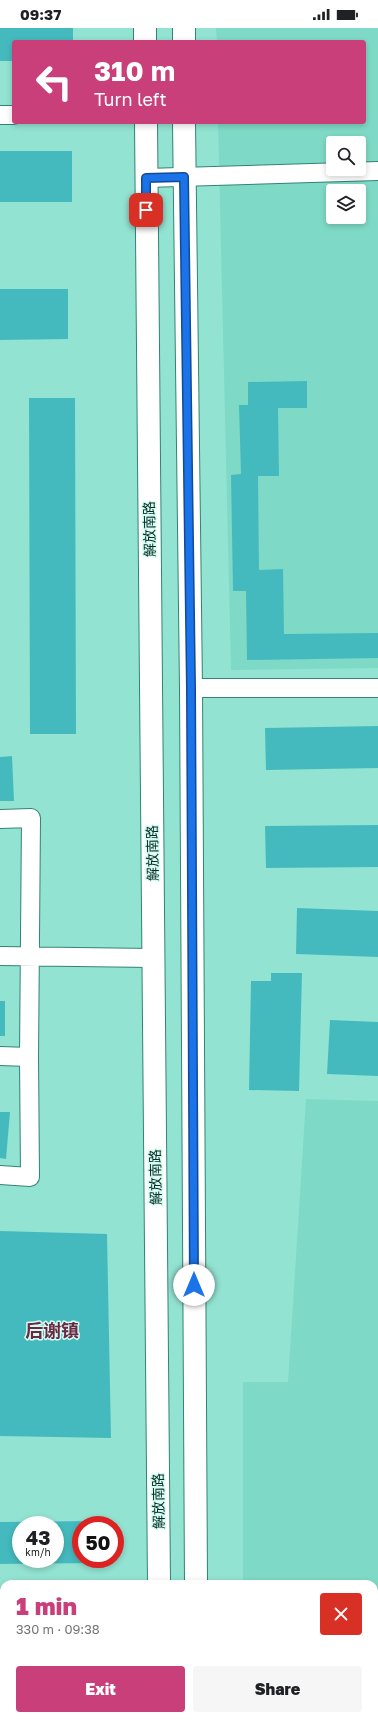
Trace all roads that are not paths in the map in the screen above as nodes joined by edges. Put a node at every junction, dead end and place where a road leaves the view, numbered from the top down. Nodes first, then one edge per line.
1 (145, 28) edge
2 (184, 28) edge
3 (145, 40) edge
4 (184, 40) edge
5 (0, 115) edge
6 (12, 115) edge
7 (146, 124) edge
8 (184, 124) edge
9 (378, 171) edge
10 (184, 177) junction
11 (146, 178) junction
12 (191, 688) junction
13 (378, 688) edge
14 (0, 819) edge
15 (0, 956) edge
16 (30, 956) junction
17 (153, 958) junction
18 (0, 1056) edge
19 (29, 1057) junction
20 (0, 1175) edge
21 (159, 1580) edge
22 (196, 1580) edge

1 - 3 main road
2 - 4 main road
5 - 6 street
7 - 11 main road, 解放南路
8 - 10 main road
9 - 10 street
10 - 11 street
10 - 12 main road
11 - 17 main road, 解放南路
12 - 13 street
12 - 22 main road
14 - 16 street
15 - 16 street
16 - 17 street
16 - 19 street
17 - 21 main road, 解放南路
18 - 19 street
19 - 20 street

